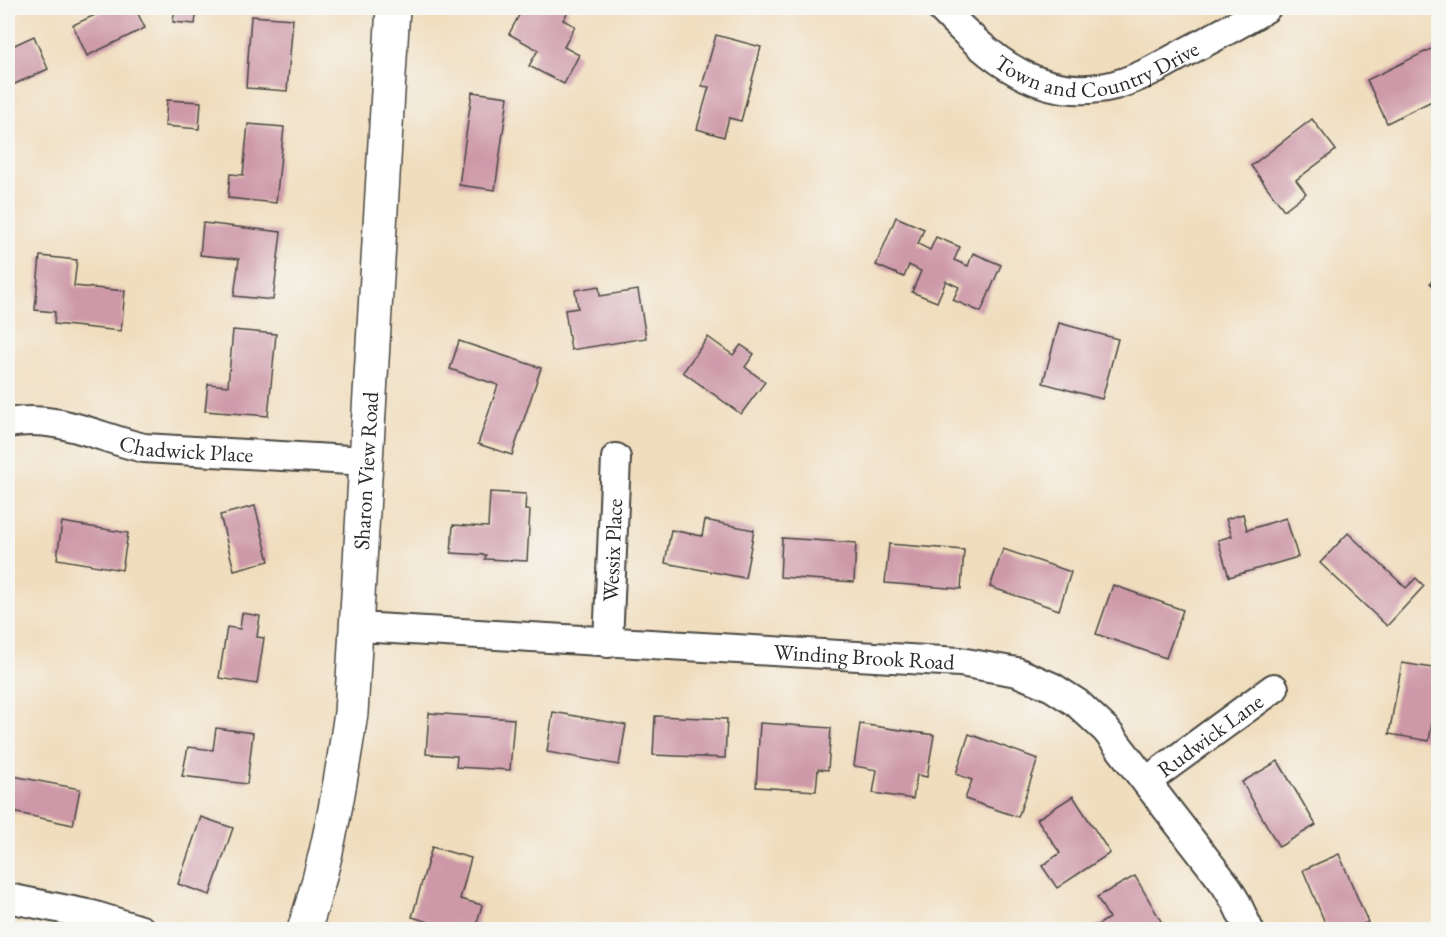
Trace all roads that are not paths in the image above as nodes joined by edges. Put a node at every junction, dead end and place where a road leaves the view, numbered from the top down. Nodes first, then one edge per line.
1 (393, 8) edge
2 (941, 8) edge
3 (1266, 8) edge
4 (8, 423) edge
5 (616, 458) dead end
6 (367, 461) junction
7 (358, 627) junction
8 (608, 643) junction
9 (1274, 688) dead end
10 (1147, 781) junction
11 (8, 898) edge
12 (141, 930) edge
13 (304, 930) edge
14 (1250, 930) edge

1 - 6 street, Sharon View Road
2 - 3 street, Town and Country Drive
4 - 6 street, Chadwick Place
5 - 8 street, Wessix Place
6 - 7 street, Sharon View Road
7 - 8 street, Winding Brook Road
7 - 13 street, Sharon View Road
8 - 10 street, Winding Brook Road
9 - 10 street, Rudwick Lane
10 - 14 street, Winding Brook Road
11 - 12 street

